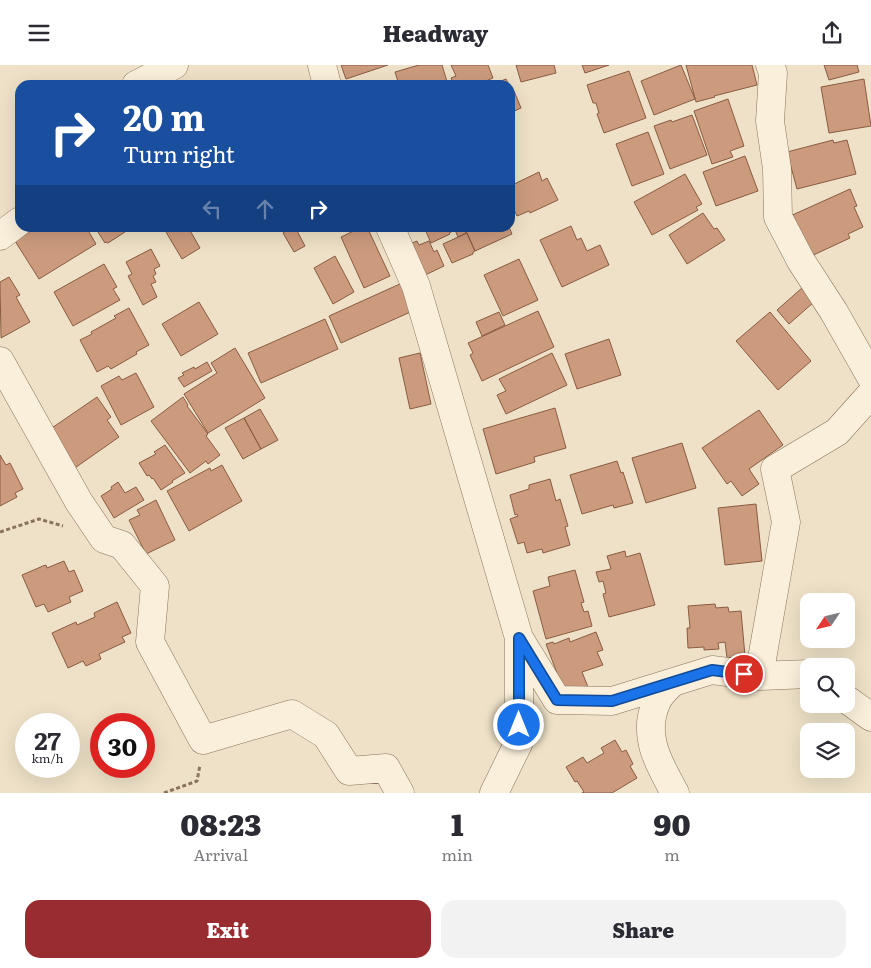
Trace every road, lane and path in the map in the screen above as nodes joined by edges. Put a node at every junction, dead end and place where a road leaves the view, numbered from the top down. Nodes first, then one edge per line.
1 (174, 65) edge
2 (322, 65) edge
3 (770, 65) edge
4 (146, 80) edge
5 (326, 80) edge
6 (15, 225) edge
7 (392, 232) edge
8 (0, 236) edge
9 (0, 361) edge
10 (871, 377) edge
11 (871, 394) edge
12 (67, 527) dead end
13 (0, 532) edge
14 (519, 638) junction
15 (800, 674) edge
16 (759, 676) junction
17 (672, 683) junction
18 (855, 705) edge
19 (871, 717) edge
20 (203, 740) junction
21 (164, 793) edge
22 (400, 793) edge
23 (494, 793) edge
24 (675, 793) edge

1 - 4 street
2 - 5 street
3 - 10 street
6 - 8 street
7 - 14 street
9 - 20 street
11 - 16 street
12 - 13 path
14 - 17 street
14 - 23 street
15 - 16 street
16 - 17 street
17 - 24 street
18 - 19 street
20 - 21 path
20 - 22 street

